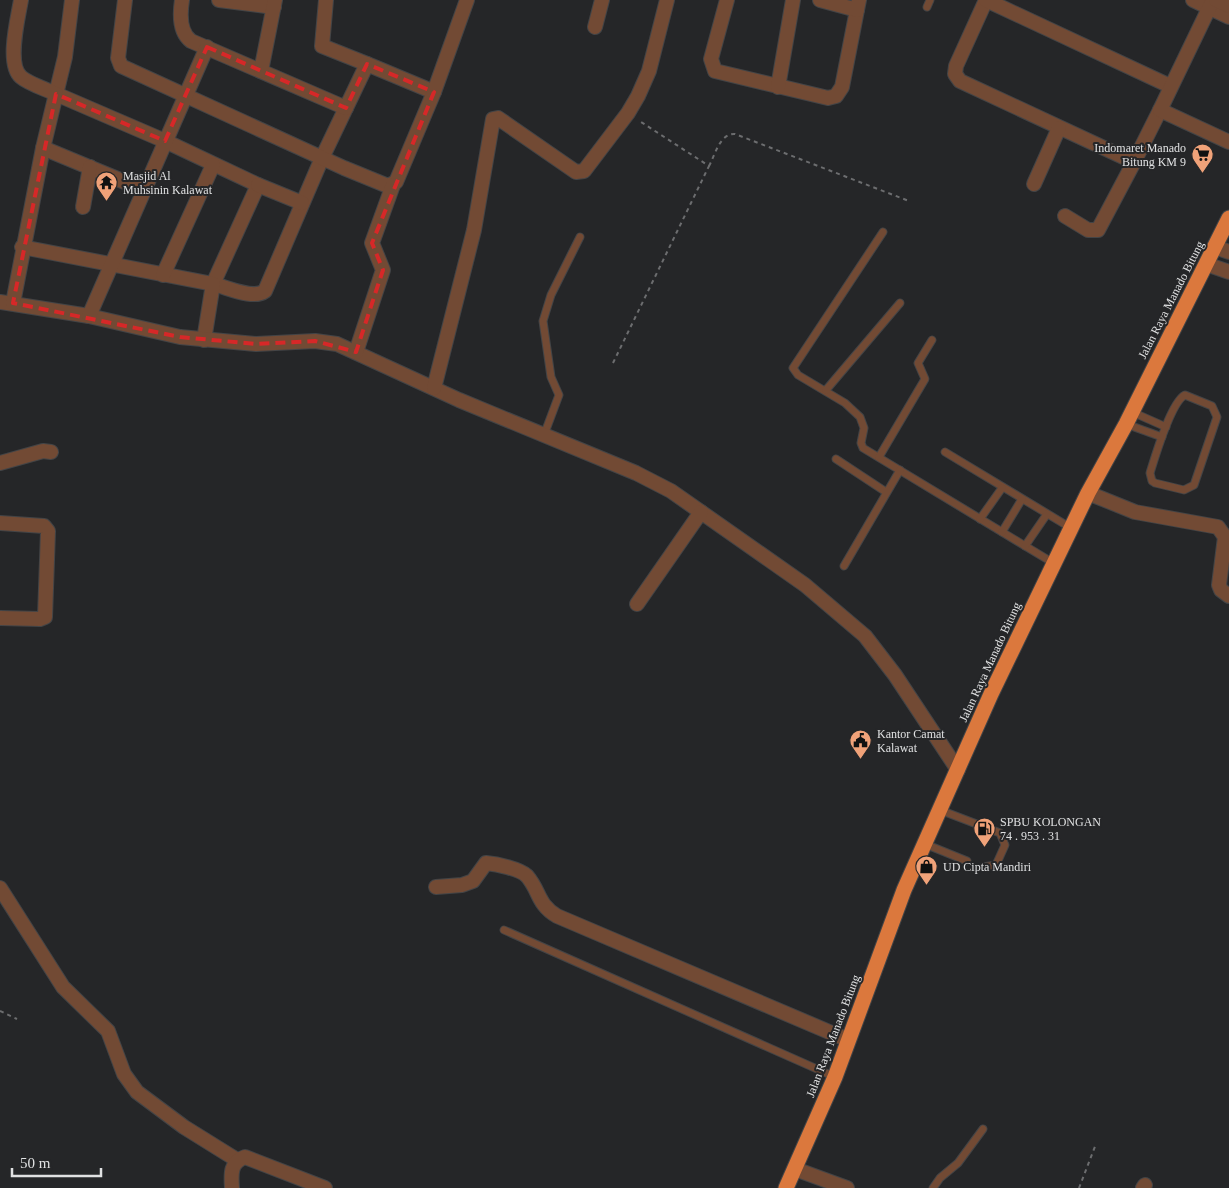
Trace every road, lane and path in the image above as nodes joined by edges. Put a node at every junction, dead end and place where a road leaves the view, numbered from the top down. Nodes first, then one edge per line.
1 (21, 0) edge
2 (72, 0) edge
3 (125, 0) edge
4 (182, 0) edge
5 (218, 0) edge
6 (326, 0) edge
7 (467, 0) edge
8 (602, 0) edge
9 (667, 0) edge
10 (727, 0) edge
11 (793, 0) edge
12 (820, 0) edge
13 (986, 0) edge
14 (1193, 0) edge
15 (274, 3) edge
16 (1212, 3) edge
17 (858, 5) edge
18 (1229, 6) edge
19 (1229, 17) edge
20 (595, 27) dead end
21 (206, 47) junction
22 (367, 64) junction
23 (261, 71) junction
24 (1170, 86) junction
25 (778, 87) junction
26 (434, 92) junction
27 (56, 94) junction
28 (186, 95) junction
29 (346, 108) junction
30 (1160, 110) junction
31 (628, 113) junction
32 (1059, 128) junction
33 (165, 141) junction
34 (1229, 142) edge
35 (43, 148) junction
36 (322, 158) junction
37 (1134, 162) junction
38 (213, 165) junction
39 (709, 166) junction
40 (90, 167) junction
41 (1034, 184) dead end
42 (258, 185) junction
43 (393, 185) junction
44 (144, 190) junction
45 (909, 202) dead end
46 (302, 203) junction
47 (83, 207) dead end
48 (1066, 216) dead end
49 (1229, 218) edge
50 (883, 232) dead end
51 (580, 237) dead end
52 (22, 247) junction
53 (1222, 249) edge
54 (1206, 264) junction
55 (111, 266) junction
56 (1229, 272) edge
57 (163, 275) junction
58 (213, 284) junction
59 (6, 302) edge
60 (900, 303) dead end
61 (89, 316) junction
62 (204, 340) junction
63 (932, 340) dead end
64 (356, 352) junction
65 (613, 363) dead end
66 (434, 388) junction
67 (826, 390) junction
68 (1129, 418) junction
69 (1166, 427) junction
70 (544, 435) junction
71 (1162, 438) junction
72 (51, 452) dead end
73 (945, 452) dead end
74 (879, 457) junction
75 (836, 459) dead end
76 (0, 463) edge
77 (900, 470) junction
78 (1002, 488) junction
79 (886, 492) junction
80 (1088, 493) junction
81 (1022, 499) junction
82 (701, 512) junction
83 (1047, 514) junction
84 (980, 519) junction
85 (0, 523) edge
86 (1072, 528) junction
87 (1002, 532) junction
88 (1025, 546) junction
89 (1055, 564) junction
90 (844, 566) dead end
91 (1229, 596) edge
92 (637, 604) dead end
93 (0, 618) edge
94 (958, 770) junction
95 (940, 810) junction
96 (925, 844) junction
97 (968, 861) dead end
98 (983, 867) dead end
99 (436, 887) dead end
100 (0, 888) edge
101 (504, 930) dead end
102 (0, 1011) edge
103 (17, 1019) dead end
104 (848, 1040) junction
105 (835, 1077) junction
106 (983, 1129) dead end
107 (1096, 1144) dead end
108 (237, 1160) junction
109 (795, 1169) junction
110 (319, 1187) edge
111 (232, 1188) edge
112 (786, 1188) edge
113 (846, 1188) edge
114 (933, 1188) edge
115 (1079, 1188) edge

1 - 27 street
2 - 27 street
3 - 28 street
4 - 21 street
5 - 15 street
6 - 22 street
7 - 26 street
8 - 20 street
9 - 31 street
10 - 25 street
11 - 25 street
12 - 17 street
13 - 24 street
13 - 32 street
14 - 16 street
15 - 23 street
16 - 18 street
16 - 19 street
16 - 24 street
17 - 25 street
21 - 23 street
21 - 28 street
22 - 26 street
22 - 29 street
23 - 29 street
24 - 30 street
26 - 43 street
27 - 33 street
27 - 35 street
28 - 33 street
28 - 36 street
29 - 36 street
30 - 34 street
30 - 37 street
31 - 39 path
31 - 66 street
32 - 37 street
32 - 41 street
33 - 38 street
33 - 44 street
35 - 40 street
35 - 52 street
36 - 43 street
36 - 46 street
37 - 48 street
38 - 42 street
38 - 57 street
39 - 45 path
39 - 65 path
40 - 44 street
40 - 47 street
42 - 46 street
42 - 58 street
43 - 64 street
44 - 55 street
46 - 58 street
49 - 53 highway, Jalan Raya Manado Bitung
50 - 67 lane
51 - 70 lane
52 - 55 street
52 - 59 street
53 - 54 highway, Jalan Raya Manado Bitung
54 - 56 street
54 - 68 highway, Jalan Raya Manado Bitung
55 - 57 street
55 - 61 street
57 - 58 street
58 - 62 street
59 - 61 street
60 - 67 lane
61 - 62 street
62 - 64 street
63 - 74 lane
64 - 66 street
66 - 70 street
67 - 74 lane
68 - 69 lane
68 - 71 lane
68 - 80 highway, Jalan Raya Manado Bitung
69 - 71 lane
69 - 71 lane
70 - 82 street
72 - 76 street
73 - 78 lane
74 - 77 lane
75 - 79 lane
77 - 79 lane
77 - 84 lane
78 - 81 lane
78 - 84 lane
79 - 90 lane
80 - 86 highway, Jalan Raya Manado Bitung
80 - 91 street
81 - 83 lane
81 - 87 lane
82 - 92 street
82 - 94 street
83 - 86 lane
83 - 88 lane
84 - 87 lane
85 - 93 street
86 - 89 highway, Jalan Raya Manado Bitung
87 - 88 lane
88 - 89 lane
89 - 94 highway, Jalan Raya Manado Bitung
94 - 95 highway, Jalan Raya Manado Bitung
95 - 96 highway, Jalan Raya Manado Bitung
95 - 98 lane
96 - 97 lane
96 - 104 highway, Jalan Raya Manado Bitung
99 - 104 street
100 - 108 street
101 - 105 lane
102 - 103 path
104 - 105 highway, Jalan Raya Manado Bitung
105 - 109 highway, Jalan Raya Manado Bitung
106 - 114 lane
107 - 115 path
108 - 110 street
108 - 111 street
109 - 112 highway, Jalan Raya Manado Bitung
109 - 113 street

